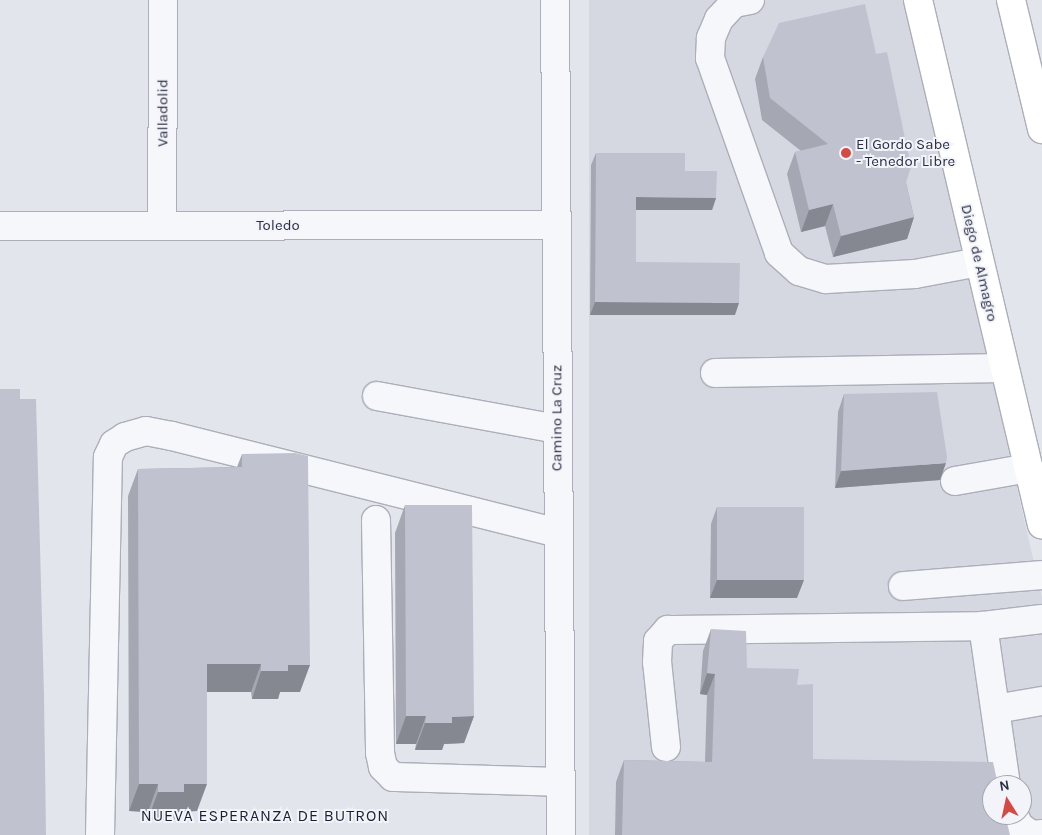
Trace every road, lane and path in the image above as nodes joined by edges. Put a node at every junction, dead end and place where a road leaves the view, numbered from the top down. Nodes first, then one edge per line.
1 (163, 0) edge
2 (555, 0) edge
3 (750, 0) edge
4 (918, 0) edge
5 (1011, 0) edge
6 (1042, 129) edge
7 (556, 225) junction
8 (0, 226) edge
9 (162, 226) junction
10 (979, 262) junction
11 (1004, 368) junction
12 (715, 373) dead end
13 (377, 396) dead end
14 (557, 429) junction
15 (1029, 468) junction
16 (955, 481) dead end
17 (376, 520) dead end
18 (1042, 525) edge
19 (558, 533) junction
20 (1042, 575) edge
21 (903, 586) dead end
22 (1042, 620) edge
23 (983, 626) junction
24 (1042, 701) edge
25 (996, 710) junction
26 (666, 747) dead end
27 (1005, 775) edge
28 (560, 782) junction
29 (1019, 825) edge
30 (1042, 834) edge
31 (100, 835) edge
32 (561, 835) edge

1 - 9 street, Valladolid
2 - 7 street, Camino La Cruz
3 - 10 street
4 - 10 main road, Diego de Almagro
5 - 6 main road
7 - 9 street, Toledo
7 - 14 street, Camino La Cruz
8 - 9 street, Toledo
10 - 11 main road, Diego de Almagro
11 - 12 street
11 - 15 main road, Diego de Almagro
13 - 14 street
14 - 19 street, Camino La Cruz
15 - 16 street
15 - 18 main road, Diego de Almagro
17 - 28 street
19 - 28 street, Camino La Cruz
19 - 31 street
20 - 21 street
22 - 23 street
23 - 25 street
23 - 26 street
24 - 25 street
25 - 27 street
28 - 32 street, Camino La Cruz
29 - 30 street

